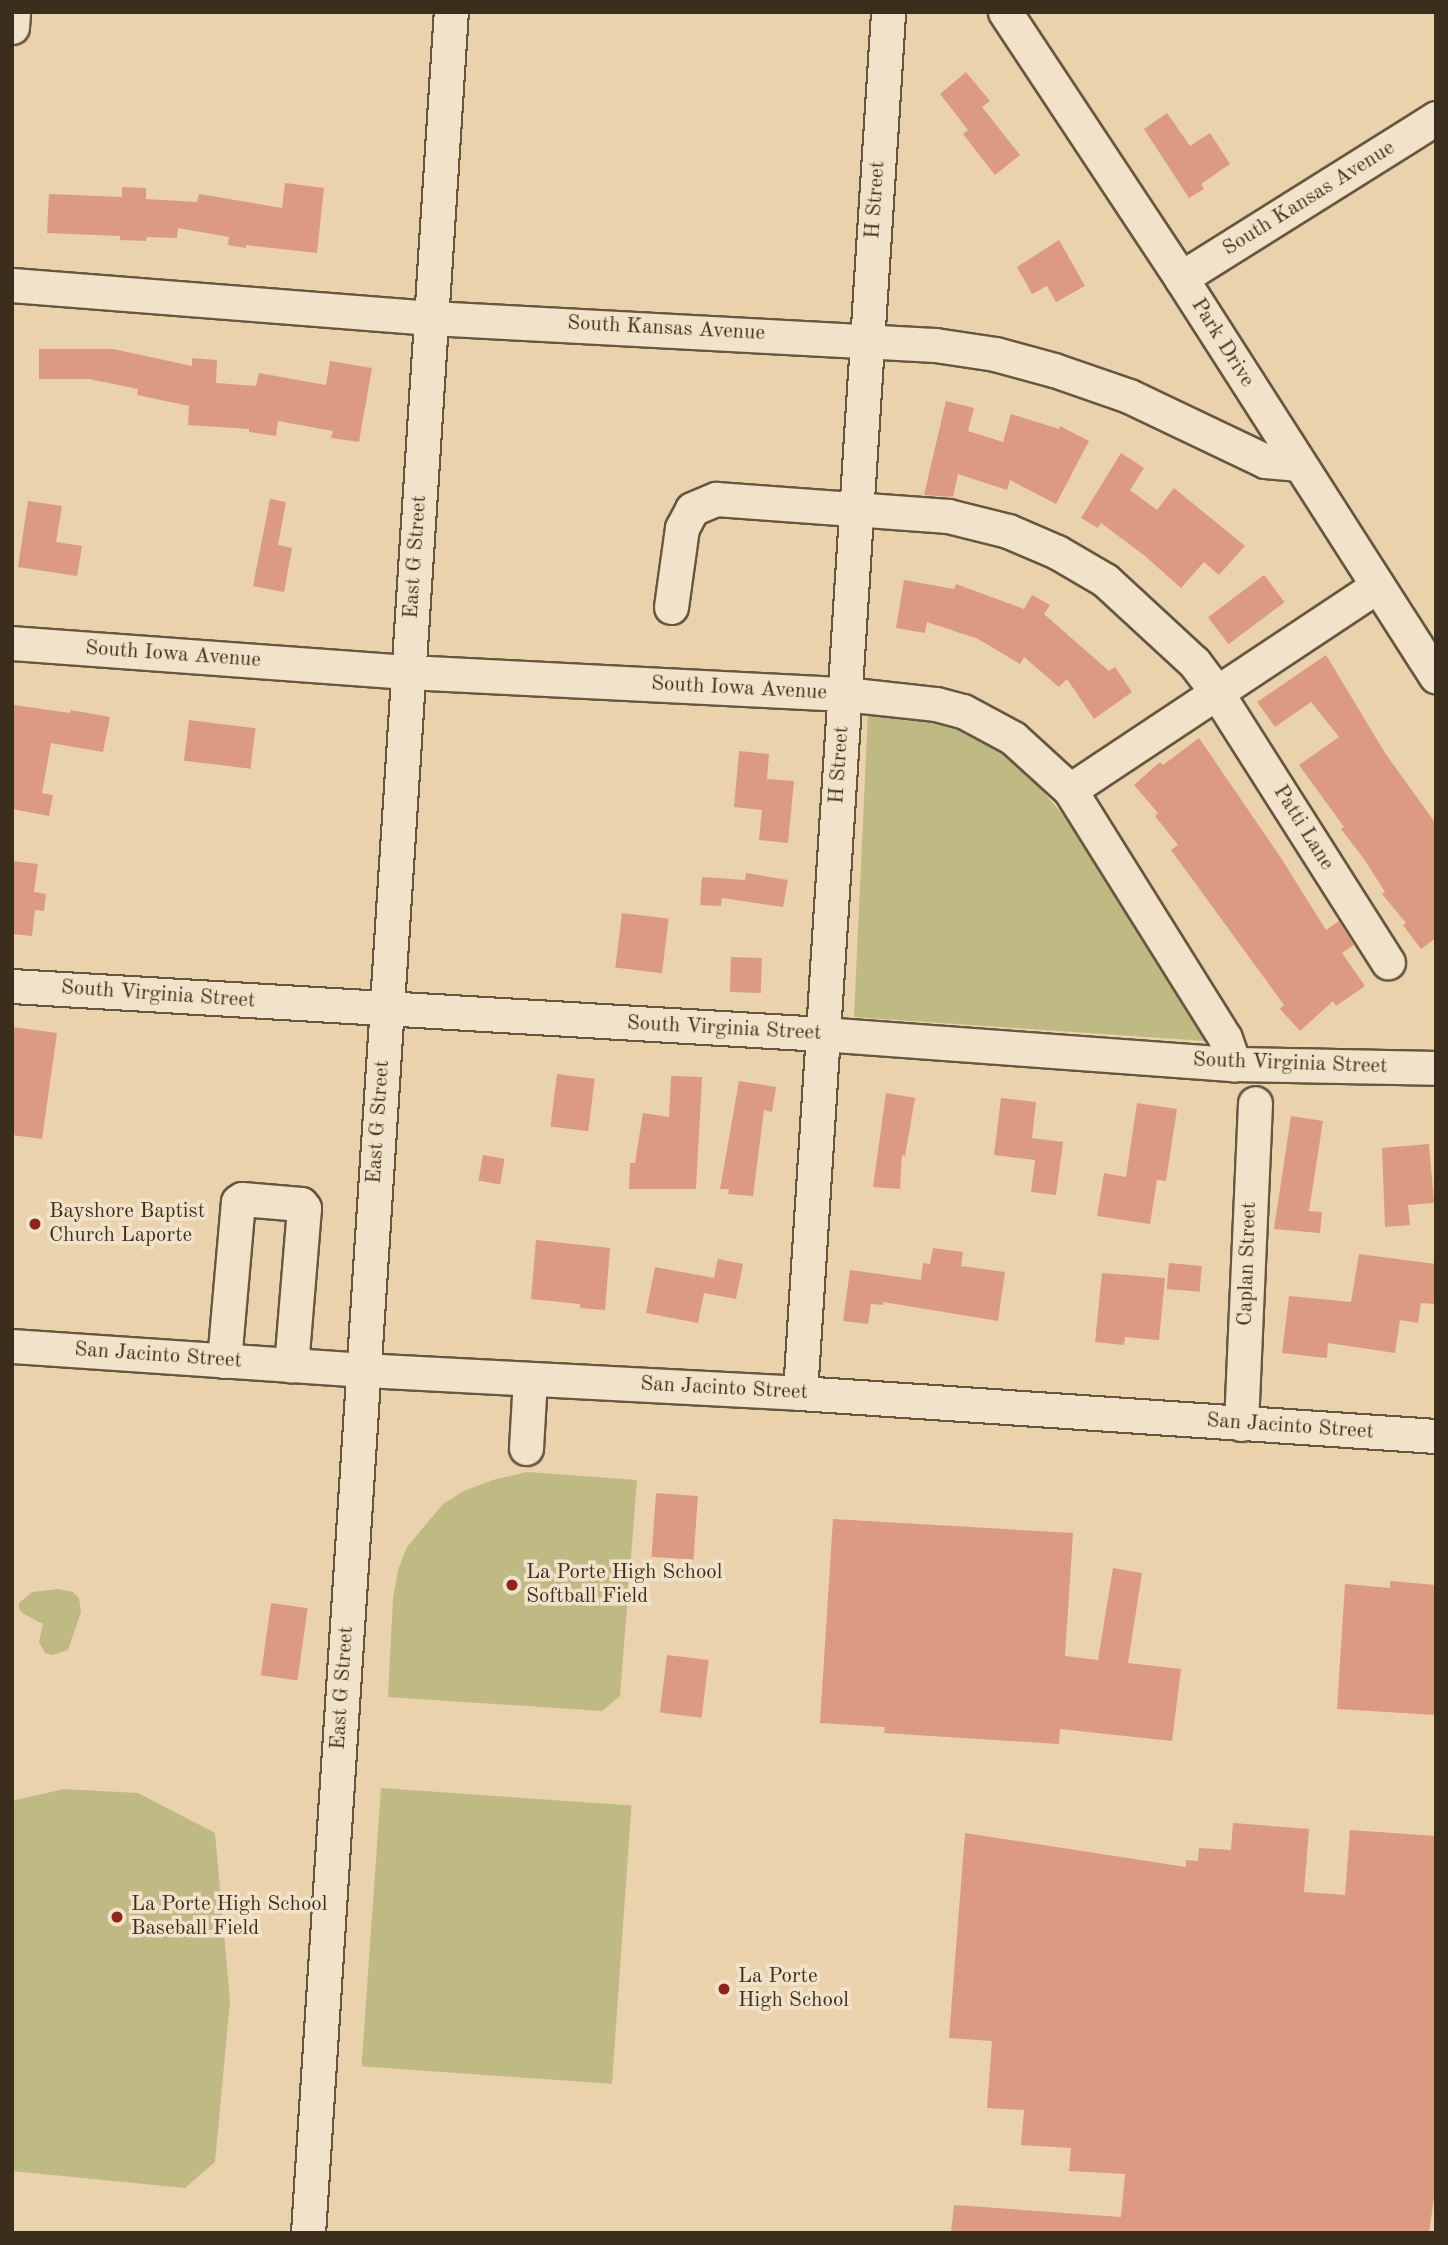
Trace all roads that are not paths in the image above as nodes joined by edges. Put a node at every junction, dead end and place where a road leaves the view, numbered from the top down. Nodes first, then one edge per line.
1 (13, 12) edge
2 (451, 12) edge
3 (888, 12) edge
4 (1005, 12) edge
5 (12, 27) edge
6 (1436, 118) edge
7 (1181, 278) junction
8 (12, 285) edge
9 (431, 318) junction
10 (867, 339) junction
11 (1299, 464) junction
12 (856, 510) junction
13 (1377, 586) junction
14 (671, 607) dead end
15 (12, 643) edge
16 (408, 672) junction
17 (1436, 676) edge
18 (1217, 693) junction
19 (844, 694) junction
20 (1070, 790) junction
21 (1388, 962) dead end
22 (12, 986) edge
23 (387, 1010) junction
24 (822, 1034) junction
25 (1234, 1064) junction
26 (1436, 1068) edge
27 (1255, 1102) dead end
28 (12, 1346) edge
29 (224, 1361) junction
30 (291, 1365) junction
31 (363, 1370) junction
32 (530, 1379) junction
33 (800, 1393) junction
34 (1241, 1424) junction
35 (1436, 1436) edge
36 (526, 1448) dead end
37 (308, 2233) edge

1 - 5 street
2 - 9 street, East G Street
3 - 10 street, H Street
4 - 7 street, Park Drive
6 - 7 street, South Kansas Avenue
7 - 11 street, Park Drive
8 - 9 street, South Kansas Avenue
9 - 10 street, South Kansas Avenue
9 - 16 street, East G Street
10 - 11 street, South Kansas Avenue
10 - 12 street, H Street
11 - 13 street, Park Drive
12 - 14 street, Patti Lane
12 - 18 street, Patti Lane
12 - 19 street, H Street
13 - 17 street, Park Drive
13 - 18 street
15 - 16 street, South Iowa Avenue
16 - 19 street, South Iowa Avenue
16 - 23 street, East G Street
18 - 20 street
18 - 21 street, Patti Lane
19 - 20 street, South Iowa Avenue
19 - 24 street, H Street
20 - 25 street
22 - 23 street, South Virginia Street
23 - 24 street, South Virginia Street
23 - 31 street, East G Street
24 - 25 street, South Virginia Street
24 - 33 street, H Street
25 - 26 street, South Virginia Street
27 - 34 street, Caplan Street
28 - 29 street, San Jacinto Street
29 - 30 street, San Jacinto Street
29 - 30 street
30 - 31 street, San Jacinto Street
31 - 32 street, San Jacinto Street
31 - 37 street, East G Street
32 - 33 street, San Jacinto Street
32 - 36 street
33 - 34 street, San Jacinto Street
34 - 35 street, San Jacinto Street

